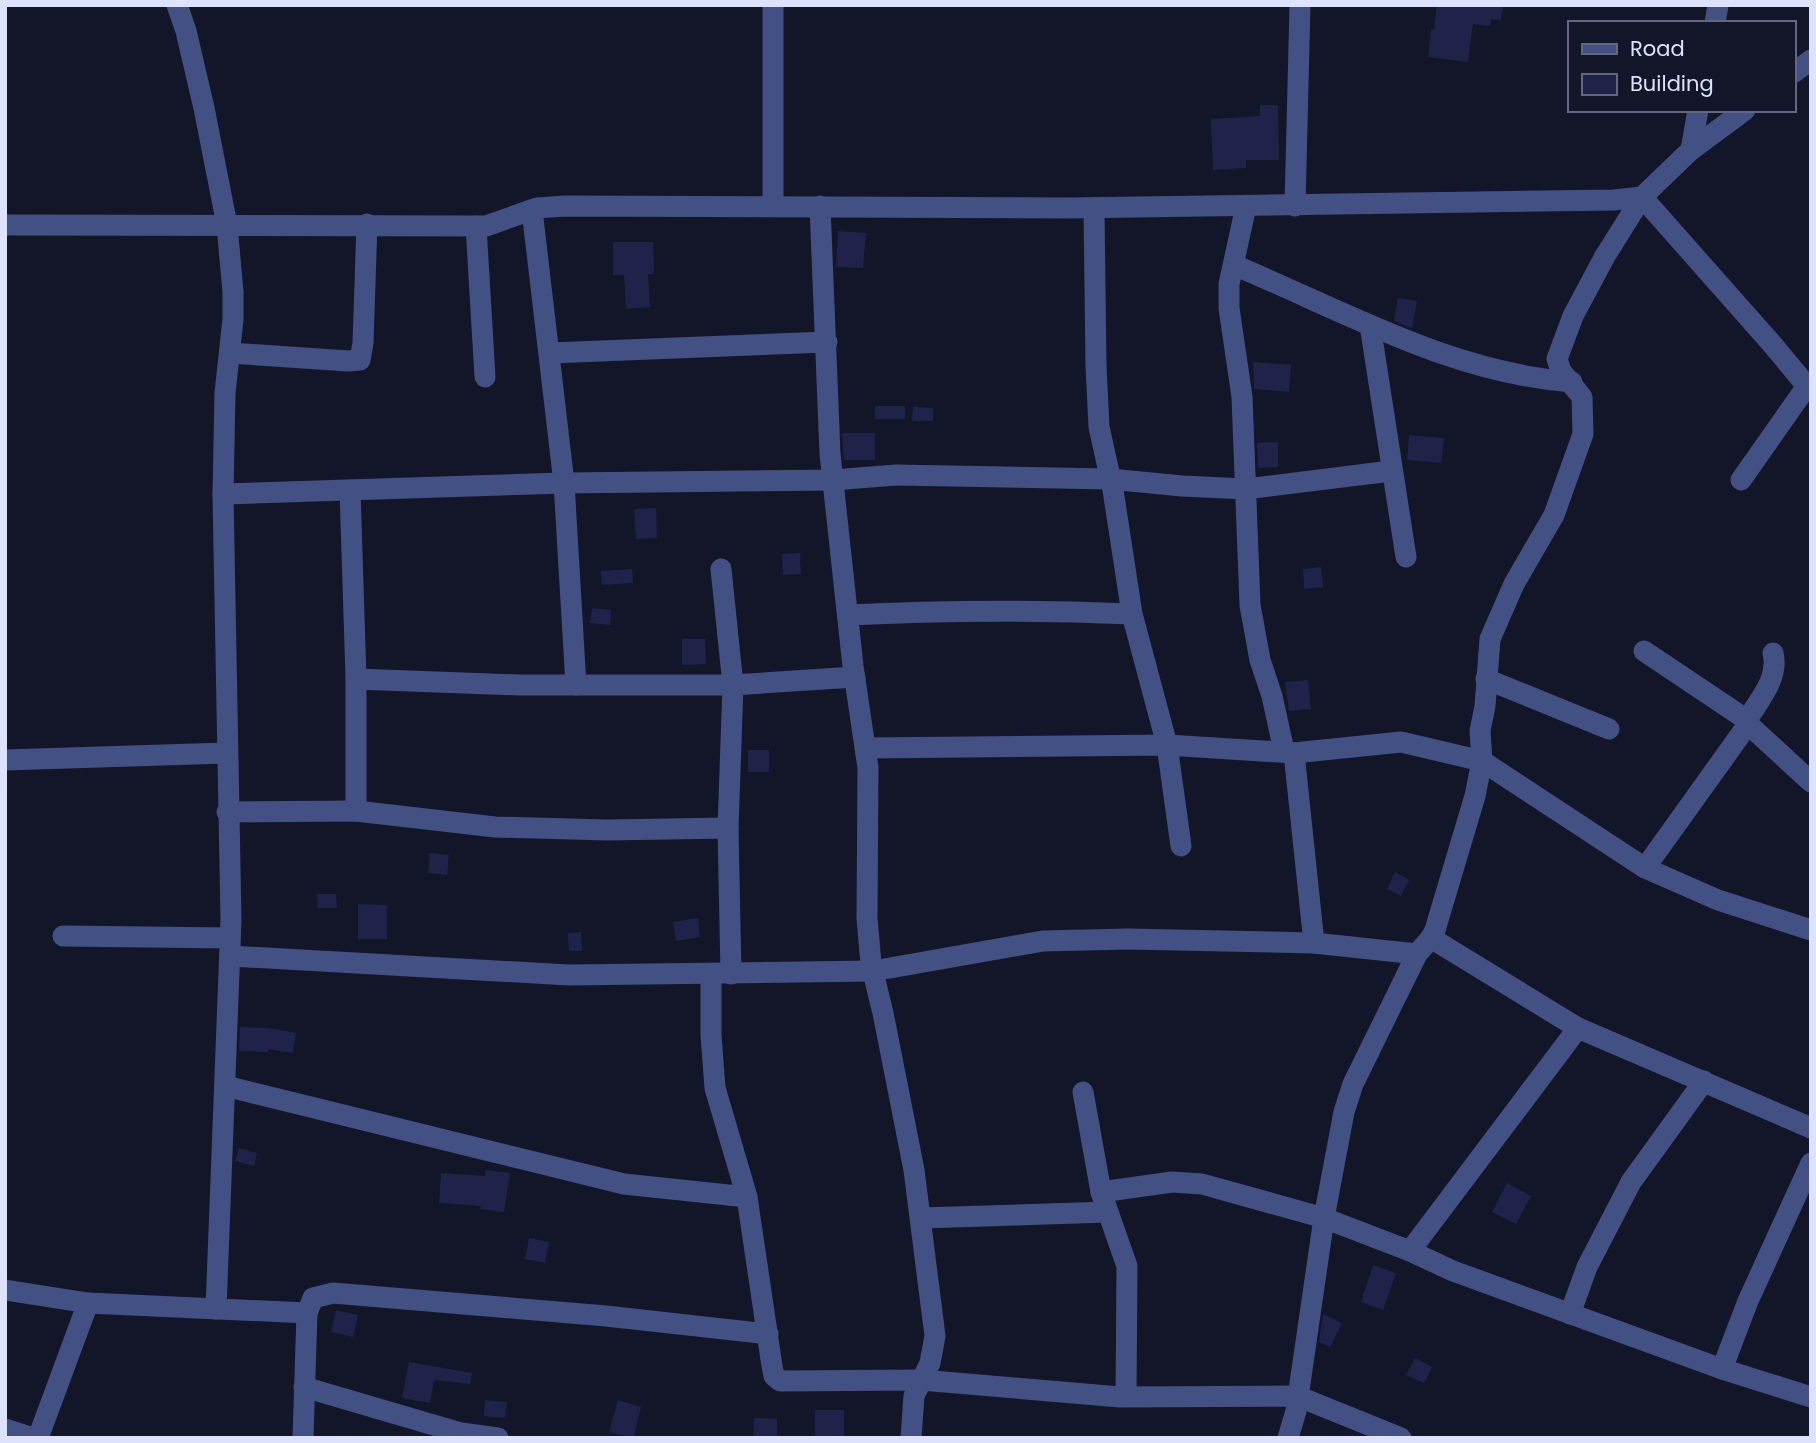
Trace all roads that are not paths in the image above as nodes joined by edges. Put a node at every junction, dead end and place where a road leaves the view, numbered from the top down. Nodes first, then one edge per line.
1 (177, 5) edge
2 (773, 5) edge
3 (1300, 5) edge
4 (1811, 60) edge
5 (1795, 72) edge
6 (1698, 112) edge
7 (1742, 112) edge
8 (1690, 150) junction
9 (1642, 197) junction
10 (773, 205) junction
11 (820, 206) junction
12 (1246, 206) junction
13 (1295, 206) junction
14 (1094, 208) junction
15 (532, 210) junction
16 (367, 224) junction
17 (5, 225) edge
18 (227, 225) junction
19 (477, 226) junction
20 (1234, 265) junction
21 (1370, 325) junction
22 (827, 342) junction
23 (229, 353) junction
24 (550, 354) junction
25 (485, 377) dead end
26 (1572, 382) junction
27 (1809, 389) edge
28 (1391, 471) junction
29 (1110, 479) junction
30 (833, 480) junction
31 (1741, 480) dead end
32 (564, 483) junction
33 (1246, 489) junction
34 (350, 490) junction
35 (223, 494) junction
36 (1406, 556) dead end
37 (721, 569) dead end
38 (1132, 614) junction
39 (848, 615) junction
40 (1644, 651) dead end
41 (1773, 653) dead end
42 (855, 677) junction
43 (356, 679) junction
44 (1486, 679) junction
45 (576, 685) junction
46 (733, 685) junction
47 (1747, 722) junction
48 (1609, 729) dead end
49 (1167, 745) junction
50 (865, 748) junction
51 (1289, 752) junction
52 (226, 753) junction
53 (5, 760) edge
54 (1482, 761) junction
55 (1811, 782) edge
56 (356, 811) junction
57 (227, 812) junction
58 (728, 828) junction
59 (1181, 846) dead end
60 (1645, 868) junction
61 (1811, 930) edge
62 (63, 936) dead end
63 (1314, 943) junction
64 (1424, 946) junction
65 (230, 947) junction
66 (873, 971) junction
67 (721, 974) junction
68 (1577, 1028) junction
69 (1704, 1081) junction
70 (225, 1086) junction
71 (1083, 1092) dead end
72 (1811, 1128) edge
73 (1811, 1163) edge
74 (747, 1197) junction
75 (1803, 1198) edge
76 (1105, 1202) junction
77 (921, 1218) junction
78 (1324, 1218) junction
79 (1410, 1251) junction
80 (5, 1290) edge
81 (88, 1303) junction
82 (216, 1309) junction
83 (307, 1313) junction
84 (1570, 1314) junction
85 (768, 1334) junction
86 (1721, 1369) junction
87 (921, 1380) junction
88 (304, 1387) junction
89 (1126, 1396) junction
90 (1297, 1396) junction
91 (1811, 1397) edge
92 (5, 1429) edge
93 (36, 1438) edge
94 (303, 1438) edge
95 (498, 1438) edge
96 (911, 1438) edge
97 (1288, 1438) edge
98 (1401, 1438) edge

1 - 18 street
2 - 10 street
3 - 13 street
4 - 5 street
6 - 8 street
7 - 8 street
8 - 9 street
9 - 13 street
9 - 26 street
9 - 27 street
10 - 11 street
10 - 15 street
11 - 14 street
11 - 22 street
12 - 13 street
12 - 14 street
12 - 20 street
14 - 29 street
15 - 19 street
15 - 24 street
16 - 18 street
16 - 19 street
16 - 23 street
17 - 18 street
18 - 23 street
19 - 25 street
20 - 21 street
20 - 33 street
21 - 26 street
21 - 28 street
22 - 24 street
22 - 30 street
23 - 35 street
24 - 32 street
26 - 44 street
27 - 31 street
28 - 33 street
28 - 36 street
29 - 30 street
29 - 33 street
29 - 38 street
30 - 32 street
30 - 39 street
32 - 34 street
32 - 45 street
33 - 51 street
34 - 35 street
34 - 43 street
35 - 52 street
37 - 46 street
38 - 39 street
38 - 49 street
39 - 42 street
40 - 47 street
41 - 47 street
42 - 46 street
42 - 50 street
43 - 45 street
43 - 56 street
44 - 48 street
44 - 54 street
45 - 46 street
46 - 58 street
47 - 55 street
47 - 60 street
49 - 50 street
49 - 51 street
49 - 59 street
50 - 66 street
51 - 54 street
51 - 63 street
52 - 53 street
52 - 57 street
54 - 60 street
54 - 64 street
56 - 57 street
56 - 58 street
57 - 65 street
58 - 67 street
60 - 61 street
62 - 65 street
63 - 64 street
63 - 66 street
64 - 68 street
64 - 78 street
65 - 67 street
65 - 70 street
66 - 67 street
66 - 77 street
67 - 74 street
68 - 69 street
68 - 79 street
69 - 72 street
69 - 84 street
70 - 74 street
70 - 82 street
71 - 76 street
73 - 75 street
74 - 85 street
75 - 86 street
76 - 77 street
76 - 78 street
76 - 89 street
77 - 87 street
78 - 79 street
78 - 90 street
79 - 84 street
80 - 81 street
81 - 82 street
81 - 93 street
82 - 83 street
83 - 85 street
83 - 88 street
84 - 86 street
85 - 87 street
86 - 91 street
87 - 89 street
87 - 96 street
88 - 94 street
88 - 95 street
89 - 90 street
90 - 97 street
90 - 98 street
92 - 93 street

